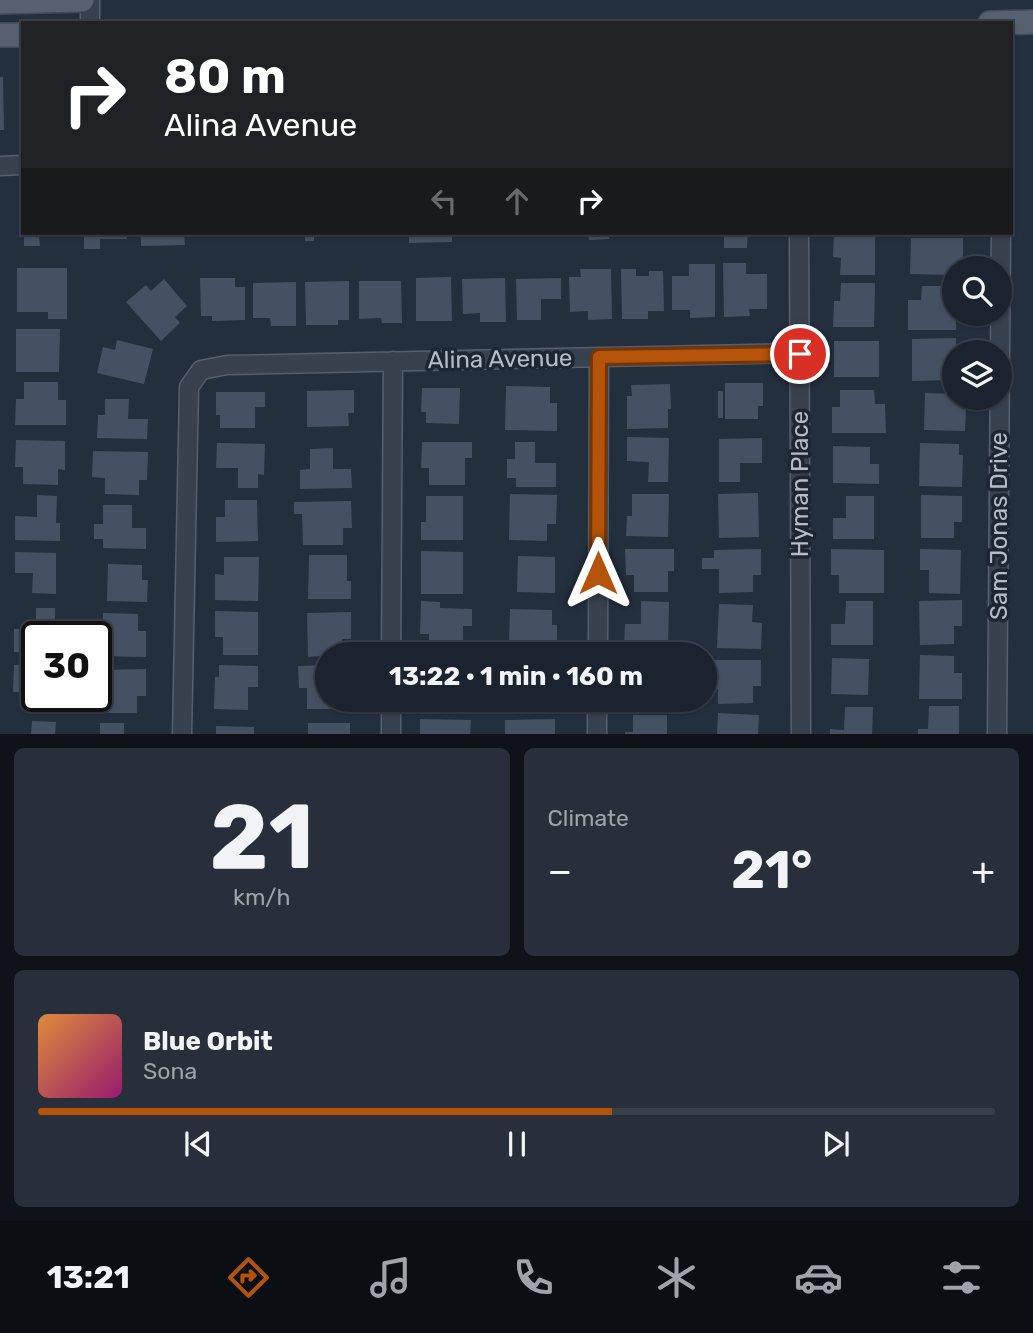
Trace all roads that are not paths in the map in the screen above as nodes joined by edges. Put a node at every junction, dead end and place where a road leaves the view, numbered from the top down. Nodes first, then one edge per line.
1 (82, 0) edge
2 (90, 0) edge
3 (0, 2) edge
4 (90, 21) edge
5 (1033, 22) edge
6 (1013, 23) edge
7 (21, 35) edge
8 (0, 36) edge
9 (21, 165) edge
10 (0, 166) edge
11 (799, 235) edge
12 (1001, 235) edge
13 (800, 354) junction
14 (599, 357) junction
15 (393, 361) junction
16 (391, 642) edge
17 (598, 642) edge
18 (391, 712) edge
19 (597, 712) edge
20 (182, 734) edge
21 (391, 734) edge
22 (597, 734) edge
23 (801, 734) edge
24 (997, 734) edge

1 - 3 main road
2 - 4 street
5 - 6 main road
7 - 8 main road
9 - 10 street
11 - 13 street, Hyman Place
12 - 24 street, Sam Jonas Drive
13 - 14 street, Alina Avenue
13 - 23 street, Hyman Place
14 - 15 street, Alina Avenue
14 - 17 street
15 - 16 street
15 - 20 street, Alina Avenue
18 - 21 street
19 - 22 street

